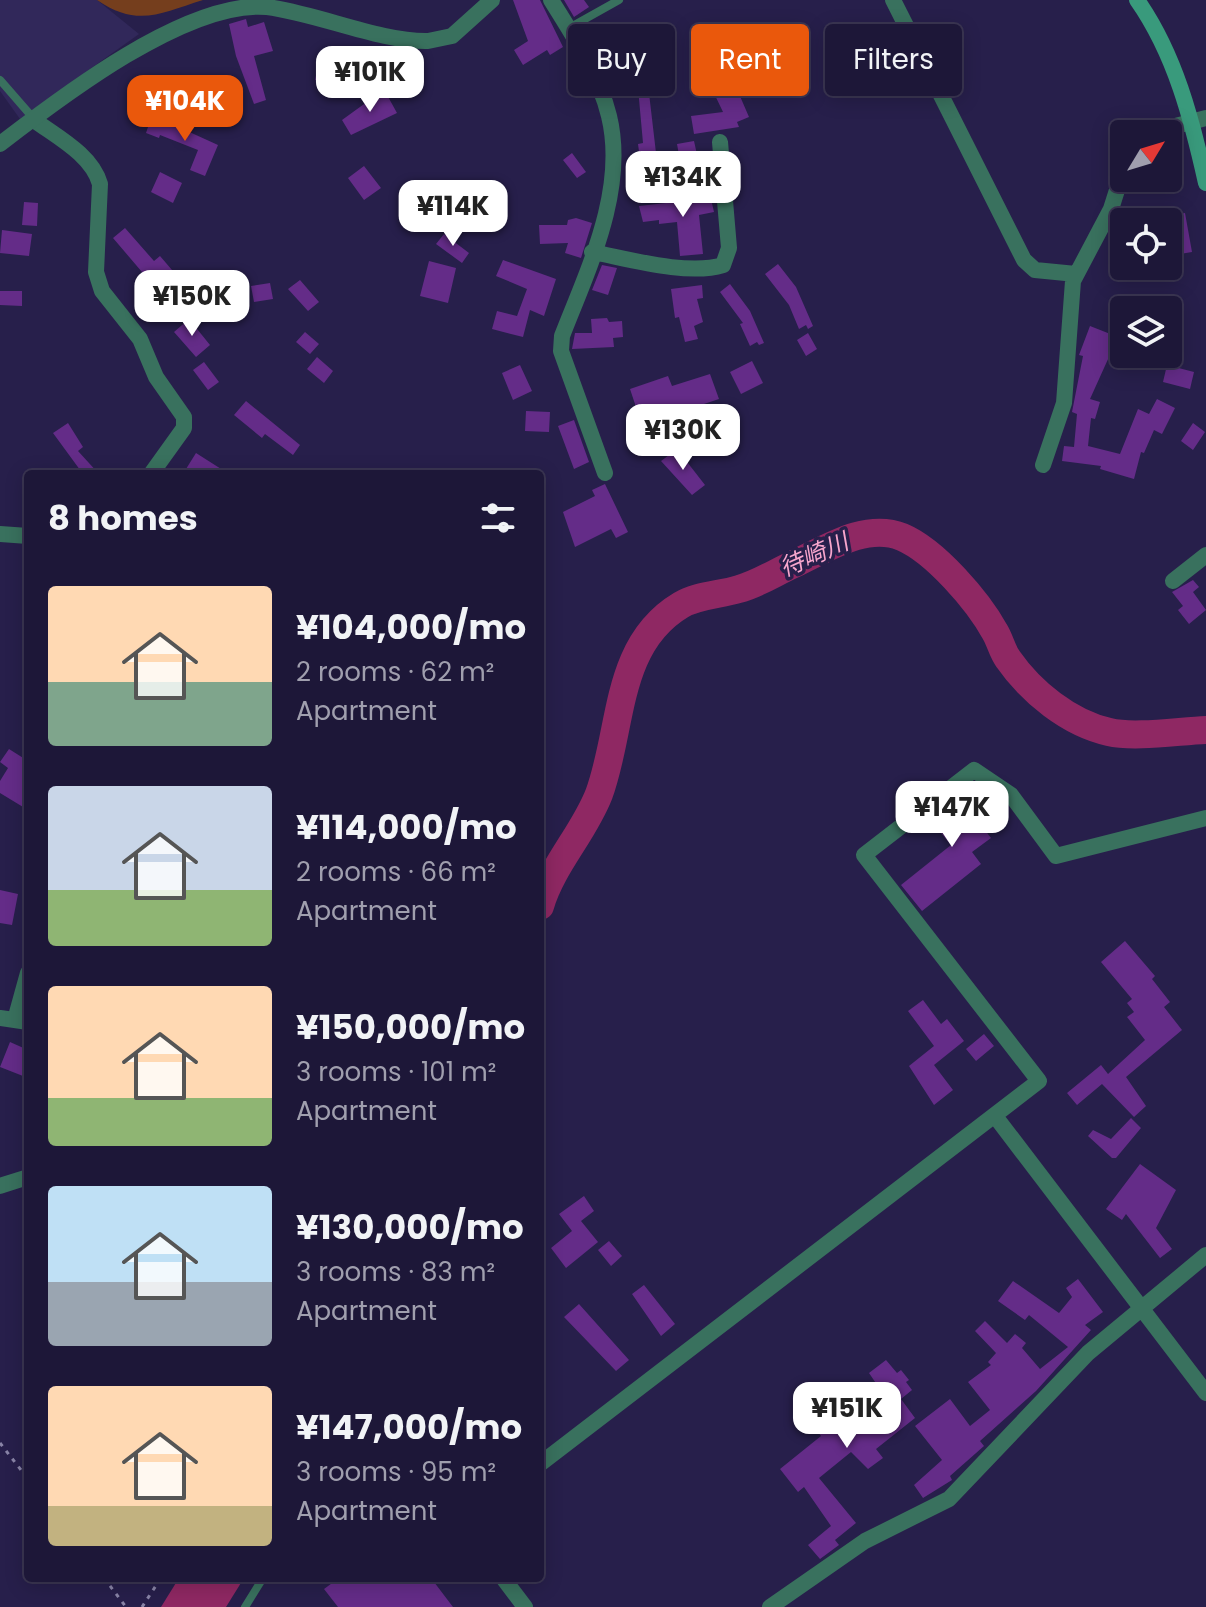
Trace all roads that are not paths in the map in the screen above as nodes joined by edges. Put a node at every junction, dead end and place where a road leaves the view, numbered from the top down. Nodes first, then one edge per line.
1 (492, 0) edge
2 (551, 0) edge
3 (619, 0) edge
4 (893, 0) edge
5 (1137, 0) edge
6 (575, 24) edge
7 (568, 28) edge
8 (0, 80) edge
9 (601, 96) edge
10 (34, 120) junction
11 (1199, 120) edge
12 (720, 142) dead end
13 (0, 144) edge
14 (1206, 183) edge
15 (1116, 192) edge
16 (592, 252) junction
17 (1076, 274) junction
18 (1043, 465) dead end
19 (154, 470) edge
20 (605, 473) dead end
21 (0, 534) edge
22 (24, 536) edge
23 (1206, 555) edge
24 (1173, 581) dead end
25 (1206, 818) edge
26 (24, 986) edge
27 (14, 1020) edge
28 (995, 1116) junction
29 (24, 1178) edge
30 (0, 1186) edge
31 (1206, 1255) edge
32 (1140, 1307) junction
33 (1206, 1393) edge
34 (544, 1461) edge
35 (261, 1582) edge
36 (506, 1582) edge
37 (245, 1607) edge
38 (525, 1607) edge
39 (770, 1607) edge

1 - 10 street
2 - 7 street
3 - 6 lane
4 - 17 street
5 - 11 main road
8 - 10 lane
9 - 16 street
10 - 13 street
10 - 19 street
11 - 14 main road
12 - 16 street
15 - 17 street
16 - 20 street
17 - 18 street
21 - 22 street
23 - 24 street
25 - 28 street
26 - 27 street
28 - 32 street
28 - 34 street
29 - 30 street
31 - 32 street
32 - 33 street
32 - 39 street
35 - 37 lane
36 - 38 street

